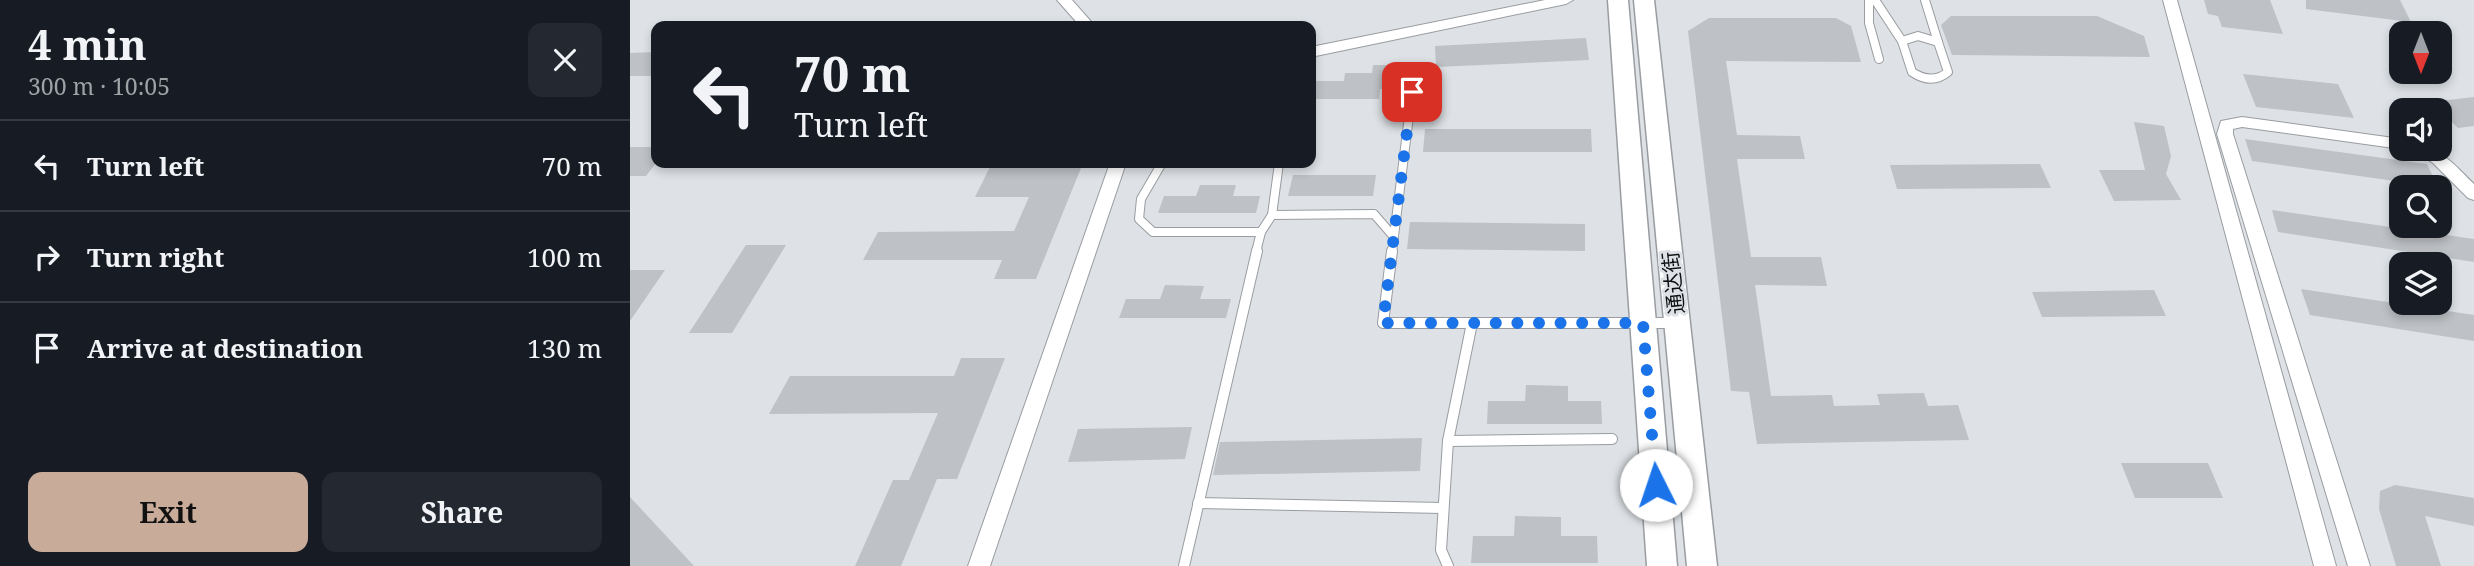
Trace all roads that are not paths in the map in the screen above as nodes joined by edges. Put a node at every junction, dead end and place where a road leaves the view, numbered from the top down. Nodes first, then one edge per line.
1 (1065, 0) edge
2 (1566, 0) edge
3 (1618, 0) edge
4 (1644, 0) edge
5 (1869, 0) edge
6 (1875, 0) edge
7 (1925, 0) edge
8 (2171, 0) edge
9 (1084, 21) edge
10 (1902, 41) junction
11 (1938, 42) junction
12 (1316, 51) edge
13 (1879, 59) dead end
14 (1415, 68) dead end
15 (2389, 142) edge
16 (2441, 161) edge
17 (1116, 168) edge
18 (1159, 168) edge
19 (1278, 168) edge
20 (2474, 194) edge
21 (1272, 215) junction
22 (1261, 232) junction
23 (1394, 237) junction
24 (1472, 323) junction
25 (1643, 323) junction
26 (1677, 323) junction
27 (1612, 439) dead end
28 (1448, 441) junction
29 (1198, 503) junction
30 (1443, 508) junction
31 (979, 566) edge
32 (1184, 566) edge
33 (1448, 566) edge
34 (1662, 566) edge
35 (1702, 566) edge
36 (2325, 566) edge
37 (2359, 566) edge

1 - 9 street
2 - 12 street
3 - 25 main road, 通达街
4 - 26 main road, 通达街
5 - 13 lane
6 - 10 lane
7 - 11 lane
8 - 36 street
10 - 11 lane
10 - 11 lane
14 - 23 lane
15 - 37 street
16 - 20 street
17 - 31 street
18 - 22 lane
19 - 21 lane
21 - 22 lane
21 - 23 lane
22 - 29 lane
23 - 24 lane
24 - 25 lane
24 - 28 lane
25 - 26 lane
25 - 34 main road, 通达街
26 - 35 main road, 通达街
27 - 28 lane
28 - 30 lane
29 - 30 lane
29 - 32 lane
30 - 33 lane

